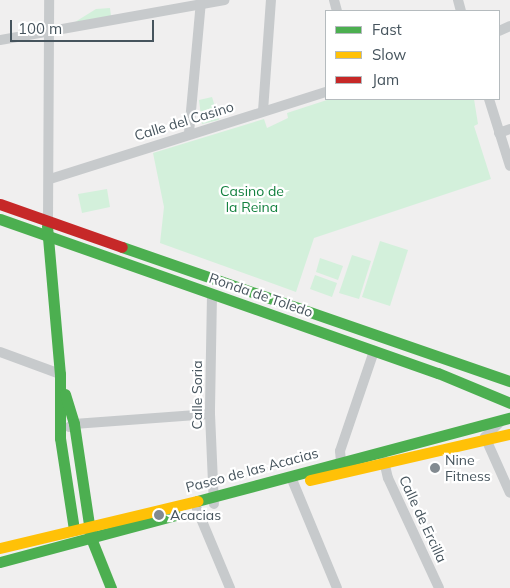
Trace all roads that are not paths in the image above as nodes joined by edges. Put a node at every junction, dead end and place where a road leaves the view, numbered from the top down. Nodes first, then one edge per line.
1 (49, 0) edge
2 (224, 0) edge
3 (271, 0) edge
4 (201, 3) edge
5 (49, 31) junction
6 (0, 40) edge
7 (325, 92) edge
8 (489, 100) edge
9 (263, 111) junction
10 (510, 129) edge
11 (189, 133) junction
12 (499, 133) junction
13 (510, 166) edge
14 (50, 179) junction
15 (0, 204) edge
16 (0, 219) edge
17 (48, 220) junction
18 (47, 236) junction
19 (212, 294) junction
20 (374, 351) junction
21 (0, 352) edge
22 (60, 374) junction
23 (510, 381) edge
24 (510, 403) edge
25 (210, 414) junction
26 (507, 417) edge
27 (74, 424) junction
28 (510, 434) edge
29 (485, 437) junction
30 (60, 438) junction
31 (384, 461) junction
32 (341, 462) junction
33 (291, 481) junction
34 (510, 493) edge
35 (213, 501) junction
36 (197, 509) junction
37 (89, 525) junction
38 (74, 530) junction
39 (91, 538) junction
40 (0, 548) edge
41 (0, 562) edge
42 (111, 588) edge
43 (230, 588) edge
44 (337, 588) edge
45 (439, 588) edge

1 - 5 street
2 - 4 street
3 - 9 street
4 - 5 street
4 - 11 street
5 - 6 street
5 - 14 street
7 - 9 street, Calle del Casino
8 - 12 street
9 - 11 street, Calle del Casino
10 - 12 street
11 - 14 street, Calle del Casino
12 - 13 street
14 - 17 street
15 - 17 main road, Ronda de Toledo
16 - 18 main road, Ronda de Toledo
17 - 18 main road
17 - 23 main road, Ronda de Toledo
18 - 19 main road, Ronda de Toledo
18 - 22 main road
19 - 20 main road, Ronda de Toledo
19 - 25 street, Calle Soria
20 - 24 main road, Ronda de Toledo
20 - 32 street
21 - 22 street
22 - 27 main road
22 - 30 main road
25 - 27 street
25 - 35 street, Calle Soria
26 - 29 street
26 - 32 main road, Paseo de las Acacias
27 - 30 street
27 - 37 main road
28 - 29 main road, Paseo de las Acacias
29 - 31 main road, Paseo de las Acacias
29 - 34 street
30 - 38 main road
31 - 33 main road, Paseo de las Acacias
31 - 45 street, Calle de Ercilla
32 - 33 main road, Paseo de las Acacias
33 - 35 main road, Paseo de las Acacias
33 - 44 street
35 - 36 main road, Paseo de las Acacias
35 - 37 main road, Paseo de las Acacias
36 - 39 main road, Paseo de las Acacias
36 - 43 street
37 - 38 main road, Paseo de las Acacias
37 - 39 main road
38 - 39 main road
38 - 40 main road, Paseo de las Acacias
39 - 41 main road, Paseo de las Acacias
39 - 42 main road

